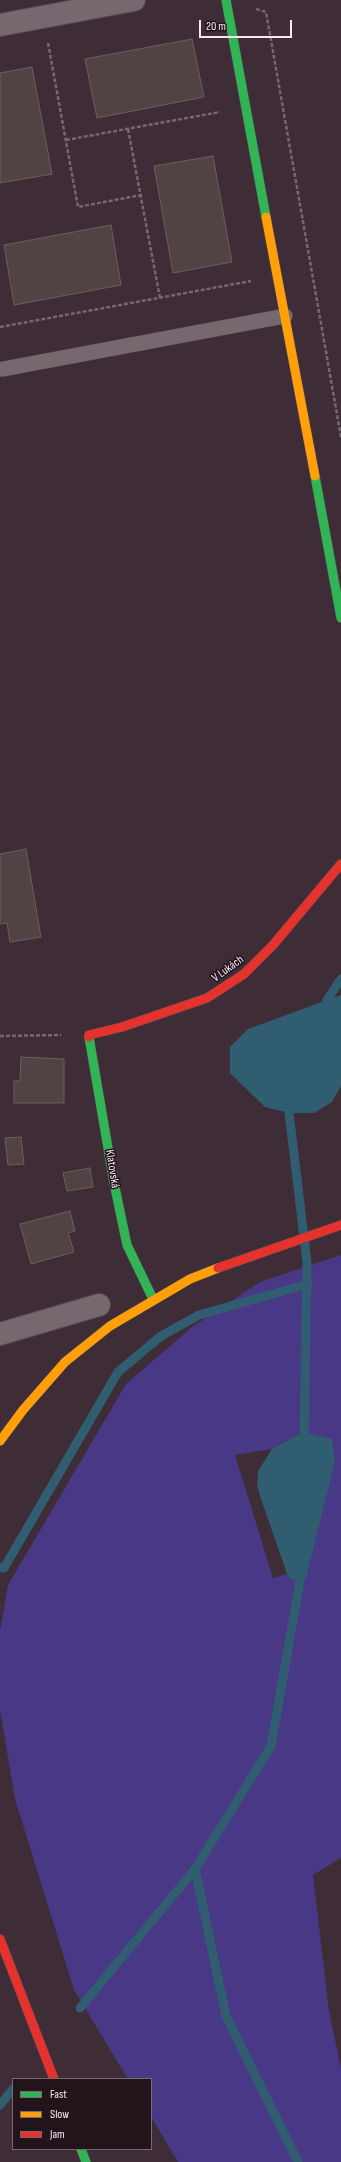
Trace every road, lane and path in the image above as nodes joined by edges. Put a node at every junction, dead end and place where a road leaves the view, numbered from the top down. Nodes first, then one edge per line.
1 (134, 0) edge
2 (226, 0) edge
3 (43, 17) junction
4 (0, 25) edge
5 (222, 112) dead end
6 (128, 129) junction
7 (66, 140) junction
8 (141, 196) junction
9 (251, 281) dead end
10 (160, 298) junction
11 (285, 316) junction
12 (0, 327) edge
13 (3, 369) dead end
14 (341, 618) edge
15 (341, 864) edge
16 (89, 1034) junction
17 (0, 1036) edge
18 (341, 1225) edge
19 (153, 1299) junction
20 (99, 1305) dead end
21 (0, 1334) edge
22 (0, 1441) edge
23 (0, 1939) edge
24 (54, 2078) edge
25 (81, 2150) edge
26 (86, 2162) edge

1 - 3 street
2 - 11 street
3 - 4 street
3 - 7 path
5 - 6 path
6 - 7 path
6 - 8 path
7 - 8 path
8 - 10 path
9 - 10 path
10 - 12 path
11 - 13 lane
11 - 14 street
15 - 16 street, V Lukách
16 - 17 path
16 - 19 street, Klatovská
18 - 19 street
19 - 22 street
20 - 21 street
23 - 24 street
25 - 26 street

